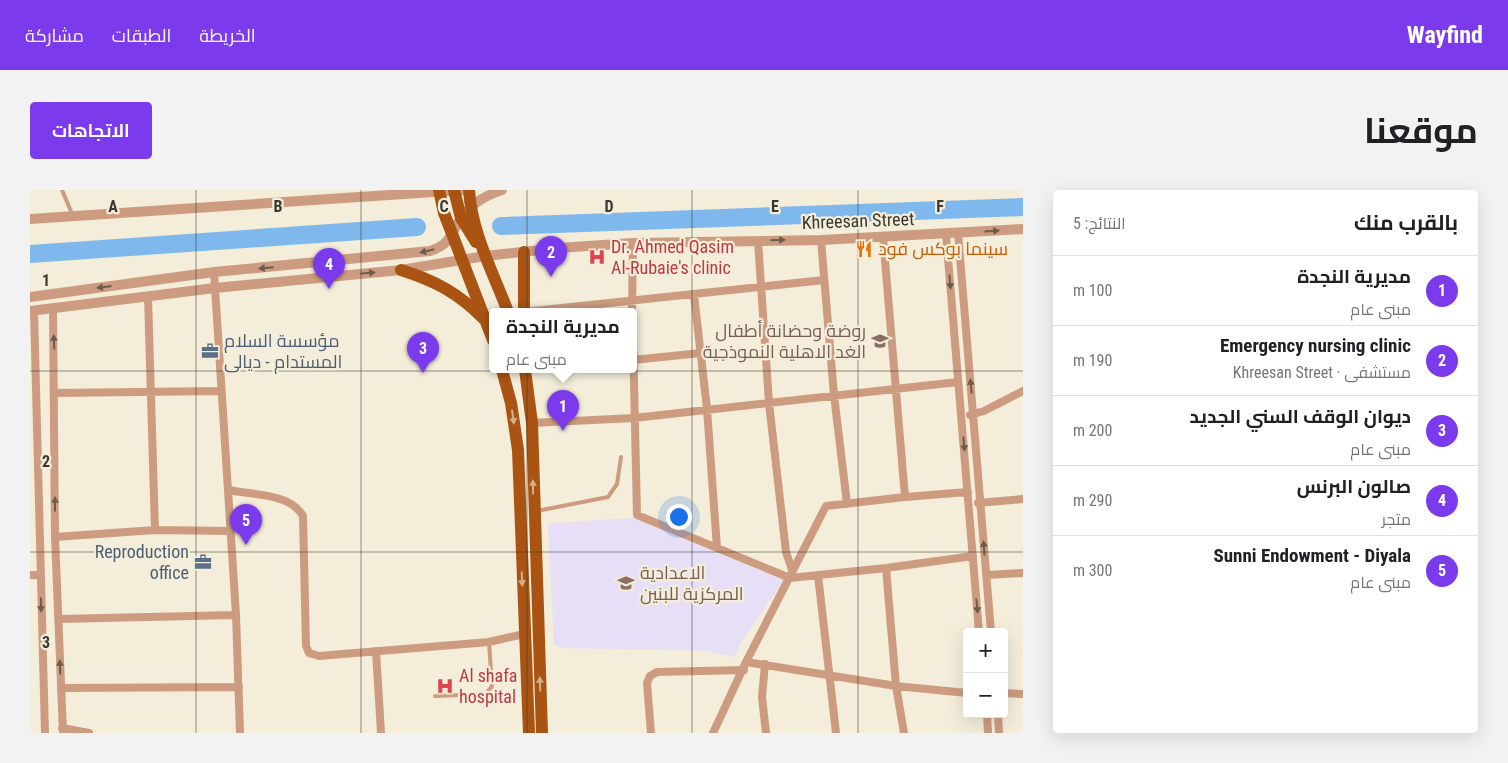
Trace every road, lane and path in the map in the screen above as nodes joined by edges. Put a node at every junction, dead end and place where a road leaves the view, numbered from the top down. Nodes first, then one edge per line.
1 (62, 190) edge
2 (378, 190) edge
3 (457, 190) edge
4 (469, 190) edge
5 (502, 190) edge
6 (439, 191) edge
7 (358, 196) junction
8 (470, 208) junction
9 (73, 216) junction
10 (461, 218) junction
11 (30, 219) edge
12 (1023, 229) edge
13 (958, 233) junction
14 (453, 234) junction
15 (946, 234) junction
16 (883, 237) junction
17 (821, 240) junction
18 (758, 241) junction
19 (633, 243) junction
20 (524, 252) junction
21 (484, 256) junction
22 (462, 260) junction
23 (401, 270) junction
24 (214, 272) junction
25 (824, 280) junction
26 (762, 287) junction
27 (214, 288) junction
28 (694, 294) junction
29 (30, 296) edge
30 (148, 297) junction
31 (632, 302) junction
32 (506, 308) edge
33 (524, 308) edge
34 (567, 308) edge
35 (632, 308) edge
36 (53, 309) junction
37 (32, 311) edge
38 (487, 321) junction
39 (489, 327) edge
40 (702, 353) junction
41 (637, 360) edge
42 (503, 373) edge
43 (525, 373) edge
44 (633, 373) edge
45 (958, 382) junction
46 (895, 388) junction
47 (151, 391) junction
48 (221, 391) junction
49 (1023, 391) edge
50 (55, 393) junction
51 (834, 395) junction
52 (33, 401) edge
53 (769, 403) junction
54 (707, 409) junction
55 (973, 414) junction
56 (961, 415) junction
57 (634, 418) junction
58 (532, 423) junction
59 (621, 457) dead end
60 (228, 490) junction
61 (968, 492) junction
62 (905, 497) junction
63 (1023, 498) edge
64 (981, 502) junction
65 (847, 504) junction
66 (969, 504) junction
67 (534, 511) junction
68 (154, 530) junction
69 (230, 531) junction
70 (55, 537) junction
71 (717, 548) junction
72 (973, 556) junction
73 (886, 568) junction
74 (791, 574) junction
75 (1023, 574) edge
76 (30, 575) edge
77 (41, 575) junction
78 (818, 575) junction
79 (986, 575) junction
80 (236, 615) junction
81 (59, 619) junction
82 (979, 628) edge
83 (991, 628) edge
84 (524, 634) junction
85 (489, 642) junction
86 (376, 651) junction
87 (765, 664) junction
88 (745, 666) junction
89 (831, 674) junction
90 (896, 686) junction
91 (239, 687) junction
92 (61, 688) junction
93 (963, 693) edge
94 (1008, 693) edge
95 (1023, 694) edge
96 (435, 696) dead end
97 (987, 718) edge
98 (998, 718) edge
99 (62, 731) edge
100 (45, 733) edge
101 (88, 733) edge
102 (240, 733) edge
103 (380, 733) edge
104 (529, 733) edge
105 (542, 733) edge
106 (651, 733) edge
107 (713, 733) edge
108 (766, 733) edge
109 (836, 733) edge
110 (904, 733) edge
111 (988, 733) edge
112 (999, 733) edge

1 - 9 lane
2 - 7 lane
3 - 6 street
3 - 10 main road
4 - 8 main road
5 - 8 street
6 - 7 street
6 - 14 main road
7 - 9 street
8 - 10 street
8 - 21 main road
9 - 11 street
10 - 14 street
10 - 21 main road
13 -> 12 street, Khreesan Street
13 - 15 street, Khreesan Street
55 -> 13 street
14 - 22 main road
14 -> 24 street
15 - 16 street, Khreesan Street
15 -> 45 street
16 - 17 street, Khreesan Street
16 - 46 street
18 -> 17 street, Khreesan Street
17 - 25 street
18 - 19 street, Khreesan Street
18 - 26 street
19 - 20 street, Khreesan Street
19 - 31 street
20 - 21 street, Khreesan Street
20 - 33 main road
21 - 22 street, Khreesan Street
21 - 32 main road
22 - 23 street, Khreesan Street
22 - 38 main road
27 -> 23 street, Khreesan Street
23 - 38 main road
24 - 27 street
24 -> 29 street
25 - 26 street
25 - 51 street
26 - 28 street
26 - 53 street
27 - 30 street, Khreesan Street
27 - 48 street
28 - 31 street
28 - 40 street
30 - 36 street, Khreesan Street
30 - 47 street
31 - 34 street
31 - 35 street
36 - 37 street, Khreesan Street
50 -> 36 street
37 - 52 street
38 - 39 main road
40 - 41 street
40 - 54 street
42 -> 84 main road
43 - 58 main road
44 - 57 street
45 - 46 street
45 - 56 street
46 - 51 street
46 - 62 street
47 - 48 street
47 - 50 street
47 - 68 street
48 - 60 street
49 - 55 street
70 -> 50 street
51 - 53 street
51 - 65 street
52 - 77 street
53 - 54 street
53 - 74 street
54 - 57 street
54 - 71 street
55 - 56 street
55 - 64 street
56 -> 61 street
57 - 58 street
57 - 71 street
67 -> 58 main road
59 - 67 lane
60 - 69 street
60 - 86 street
61 - 62 street
61 - 66 street
62 - 65 street
63 - 64 street
64 - 66 street
79 -> 64 street
65 - 74 street
66 - 72 street
105 -> 67 main road
68 - 69 street
68 - 70 street
69 - 80 street
70 - 81 street
71 - 74 street
72 - 73 street
72 -> 82 street
73 - 78 street
73 - 90 street
74 - 78 street
74 - 88 street
75 - 79 street
76 - 77 street
77 -> 100 street
78 - 89 street
79 - 83 street
80 - 81 street
80 - 91 street
92 -> 81 street
84 - 85 street
84 - 104 main road
85 - 86 street
85 - 96 lane
86 - 103 street
87 - 88 street
87 - 89 street
87 - 108 street
88 - 106 street
88 - 107 street
89 - 90 street
89 - 109 street
90 - 93 street
90 - 110 street
91 - 92 street
91 - 102 street
92 - 99 street
94 - 95 street
97 - 111 street
98 - 112 street
99 - 101 street

